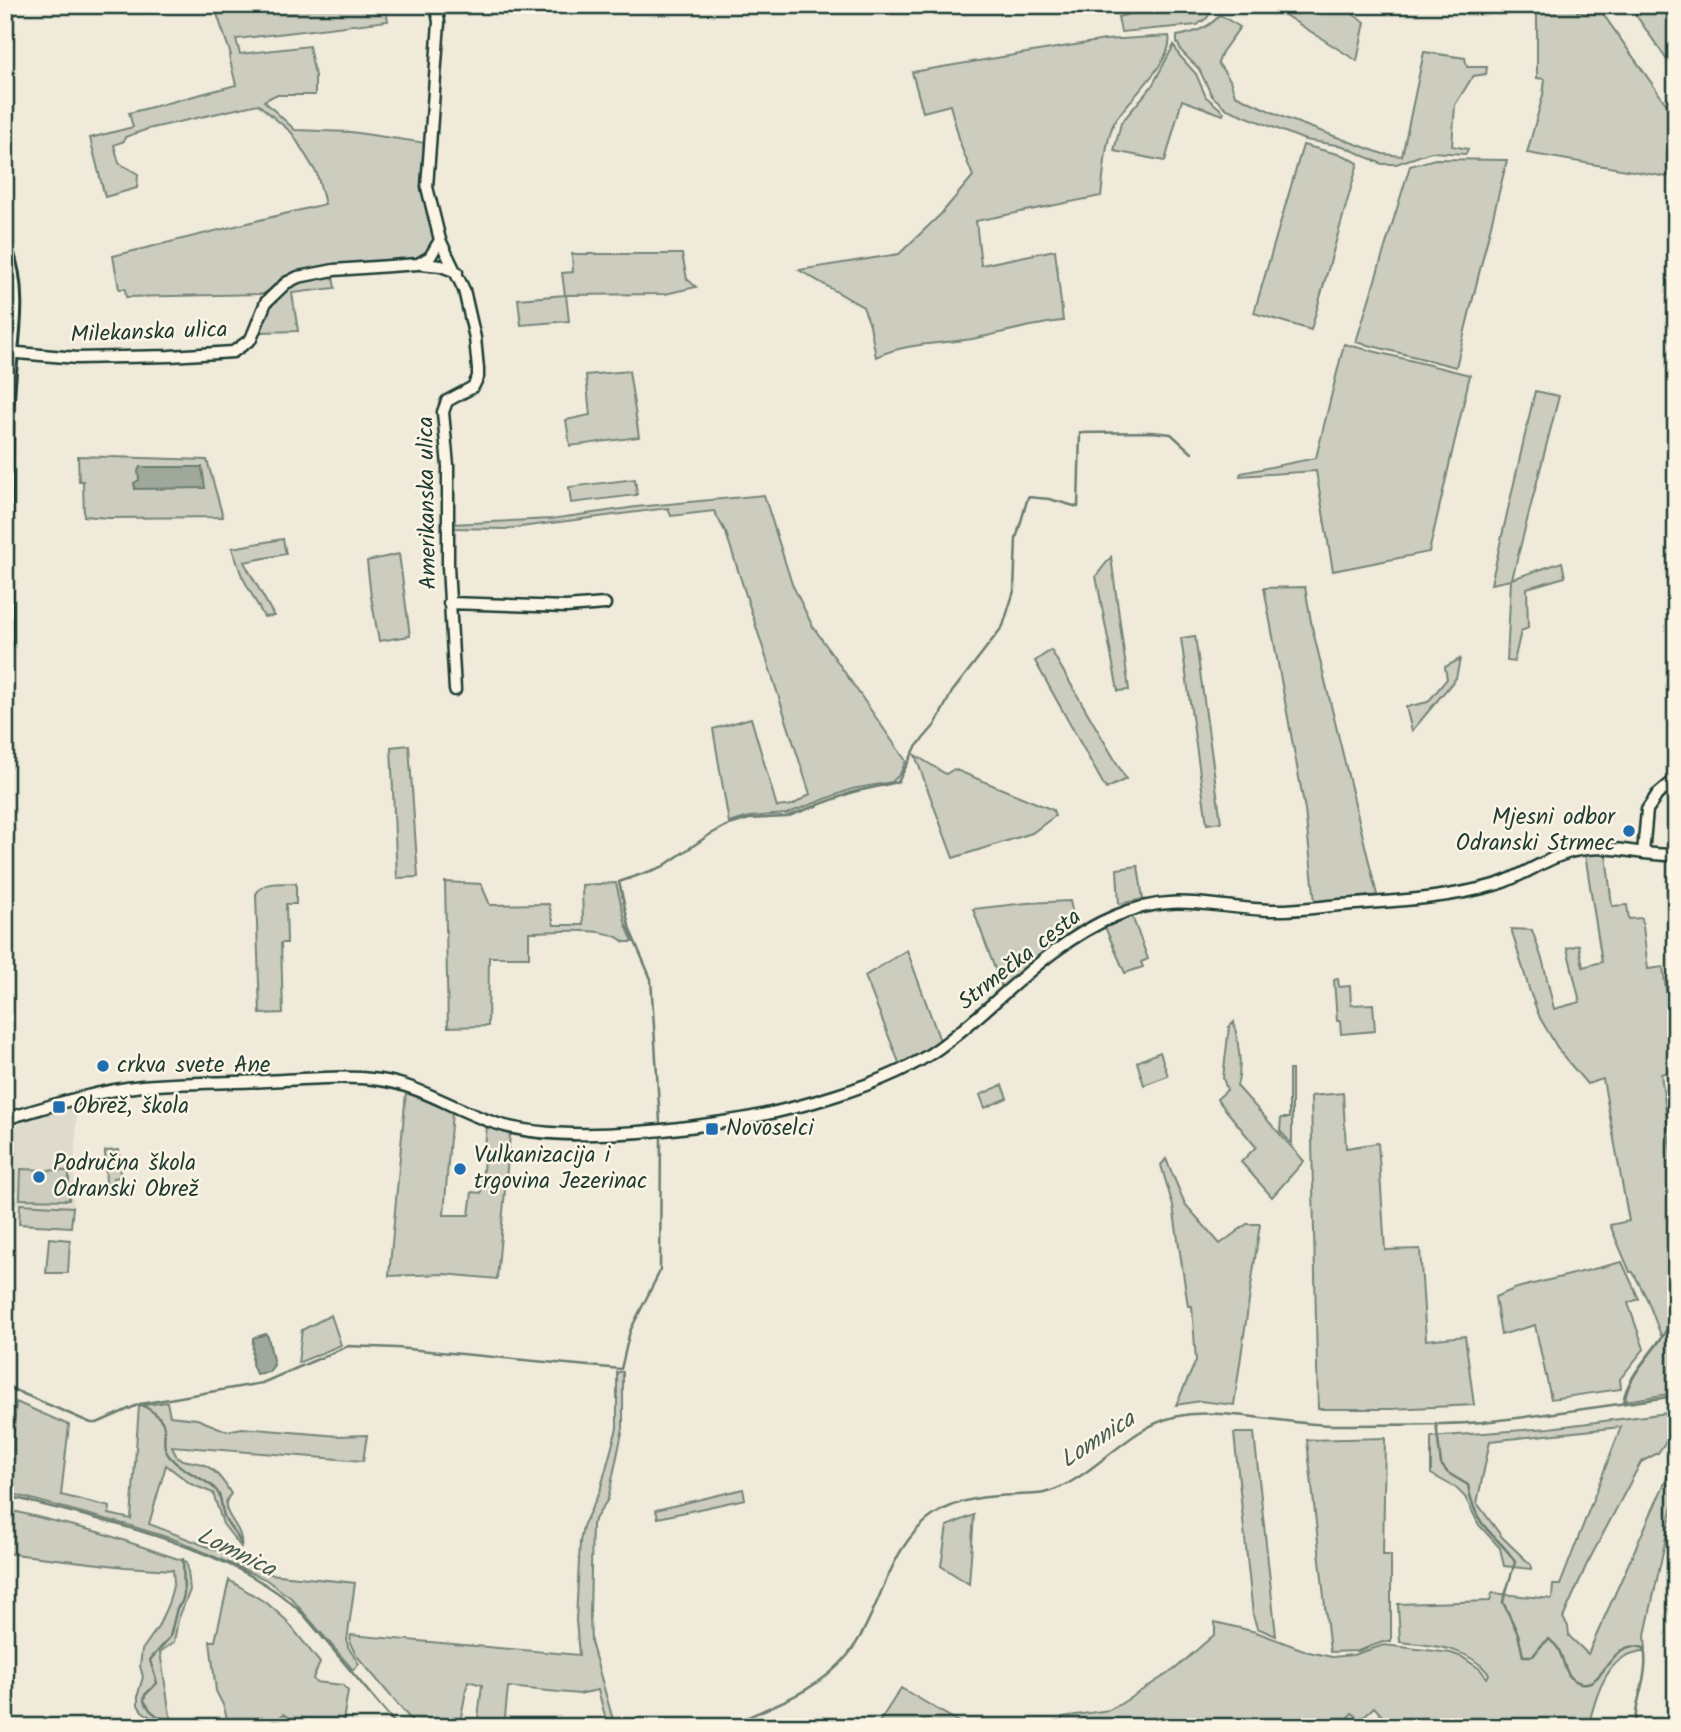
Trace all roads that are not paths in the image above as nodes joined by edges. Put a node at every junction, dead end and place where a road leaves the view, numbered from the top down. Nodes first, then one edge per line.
1 (436, 5) edge
2 (440, 240) junction
3 (5, 249) edge
4 (418, 264) junction
5 (458, 273) junction
6 (8, 352) edge
7 (449, 603) junction
8 (605, 604) dead end
9 (5, 646) edge
10 (455, 690) dead end
11 (1676, 779) edge
12 (1643, 853) junction
13 (1676, 855) edge
14 (5, 1119) edge

1 - 2 street, Amerikanska ulica
2 - 4 street
2 - 5 street, Amerikanska ulica
3 - 6 main road
4 - 5 street, Milekanska ulica
4 - 6 street, Milekanska ulica
5 - 7 street, Amerikanska ulica
6 - 9 main road
7 - 8 street
7 - 10 street, Amerikanska ulica
11 - 12 street
12 - 13 street, Strmečka cesta
12 - 14 street, Strmečka cesta

